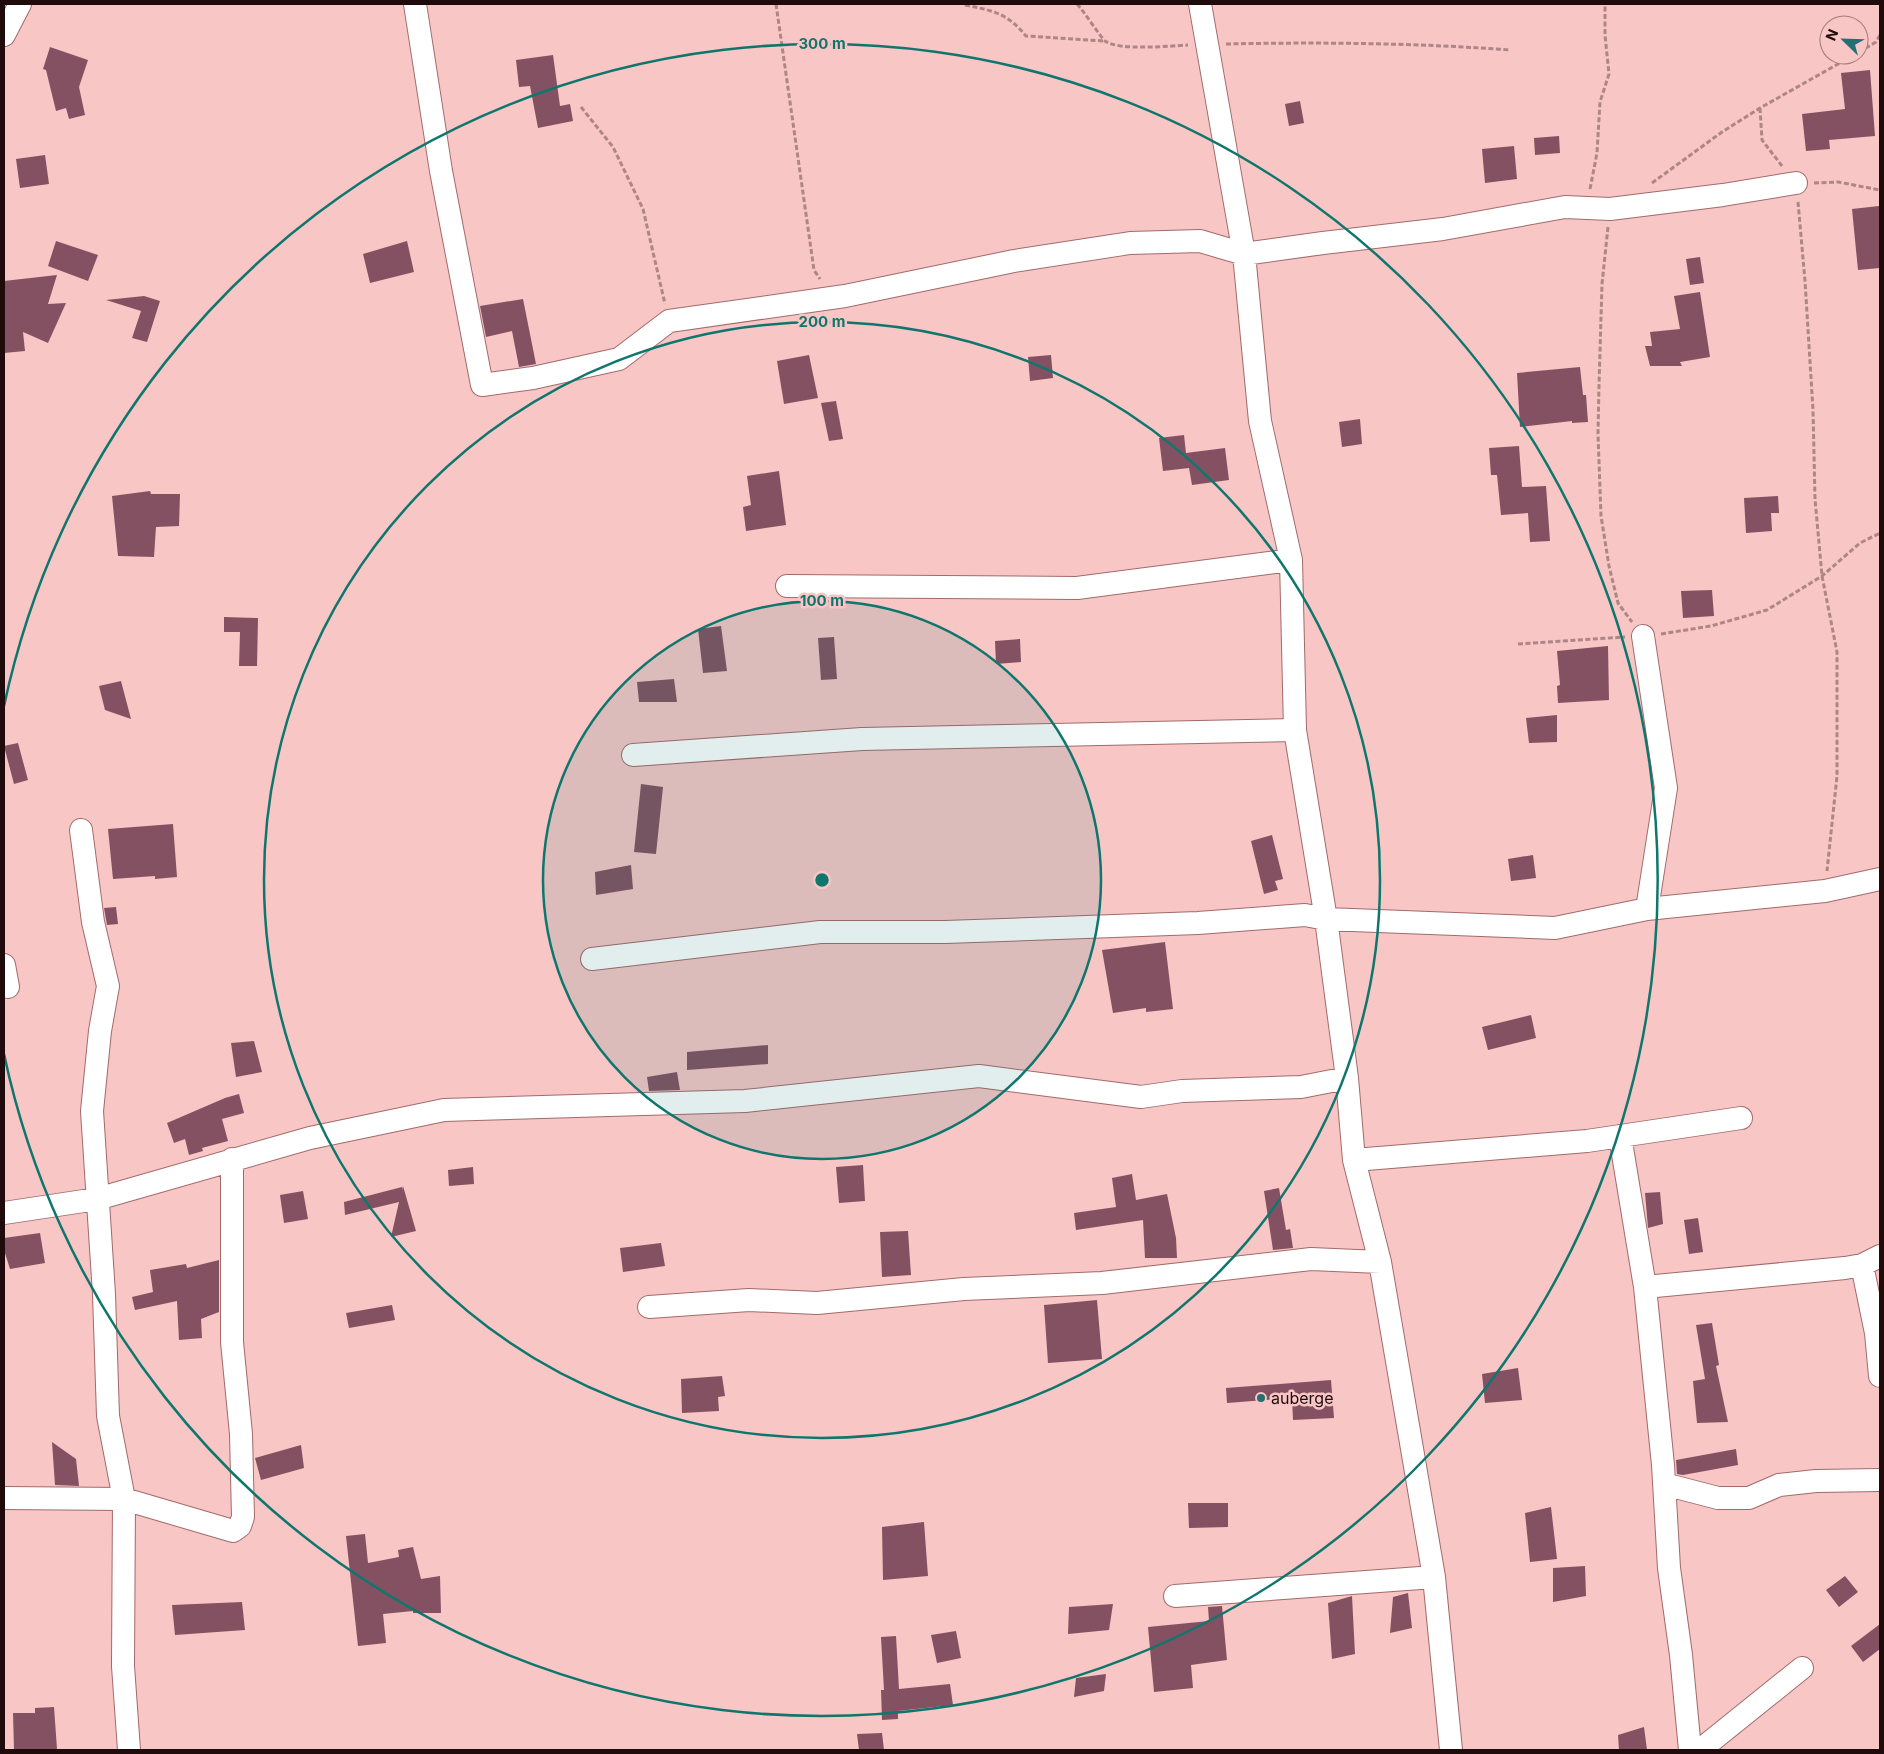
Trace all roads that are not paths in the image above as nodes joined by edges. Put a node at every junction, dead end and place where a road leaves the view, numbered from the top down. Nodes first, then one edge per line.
1 (20, 4) edge
2 (415, 4) edge
3 (1200, 4) edge
4 (4, 35) edge
5 (1796, 183) road end
6 (1244, 254) junction
7 (1290, 560) junction
8 (786, 586) dead end
9 (1643, 636) road end
10 (1295, 730) junction
11 (632, 755) dead end
12 (81, 830) dead end
13 (1880, 880) edge
14 (1647, 909) junction
15 (1326, 919) junction
16 (592, 959) dead end
17 (4, 965) edge
18 (8, 987) dead end
19 (1347, 1078) junction
20 (1740, 1118) dead end
21 (1620, 1136) junction
22 (232, 1159) junction
23 (1354, 1160) junction
24 (97, 1200) junction
25 (4, 1213) edge
26 (1871, 1260) edge
27 (1380, 1262) junction
28 (1645, 1287) junction
29 (649, 1307) dead end
30 (1880, 1376) edge
31 (1880, 1480) edge
32 (1664, 1484) junction
33 (4, 1498) edge
34 (124, 1499) junction
35 (1434, 1577) junction
36 (1175, 1596) dead end
37 (1802, 1668) dead end
38 (129, 1750) edge
39 (1451, 1750) edge
40 (1690, 1750) edge
41 (1700, 1750) edge

1 - 4 street
2 - 6 street
3 - 6 street
5 - 6 street
6 - 7 street
7 - 8 street
7 - 10 street
9 - 14 street
10 - 11 street
10 - 15 street
12 - 24 street
13 - 14 street
14 - 15 street
15 - 16 street
15 - 19 street
17 - 18 street
19 - 22 street
19 - 23 street
20 - 21 street
21 - 23 street
21 - 28 street
22 - 24 street
22 - 34 street
23 - 27 street
24 - 25 street
24 - 34 street
26 - 28 street
26 - 30 street
27 - 29 street
27 - 35 street
28 - 32 street
31 - 32 street
32 - 40 street
33 - 34 street
34 - 38 street
35 - 36 street
35 - 39 street
37 - 41 street

